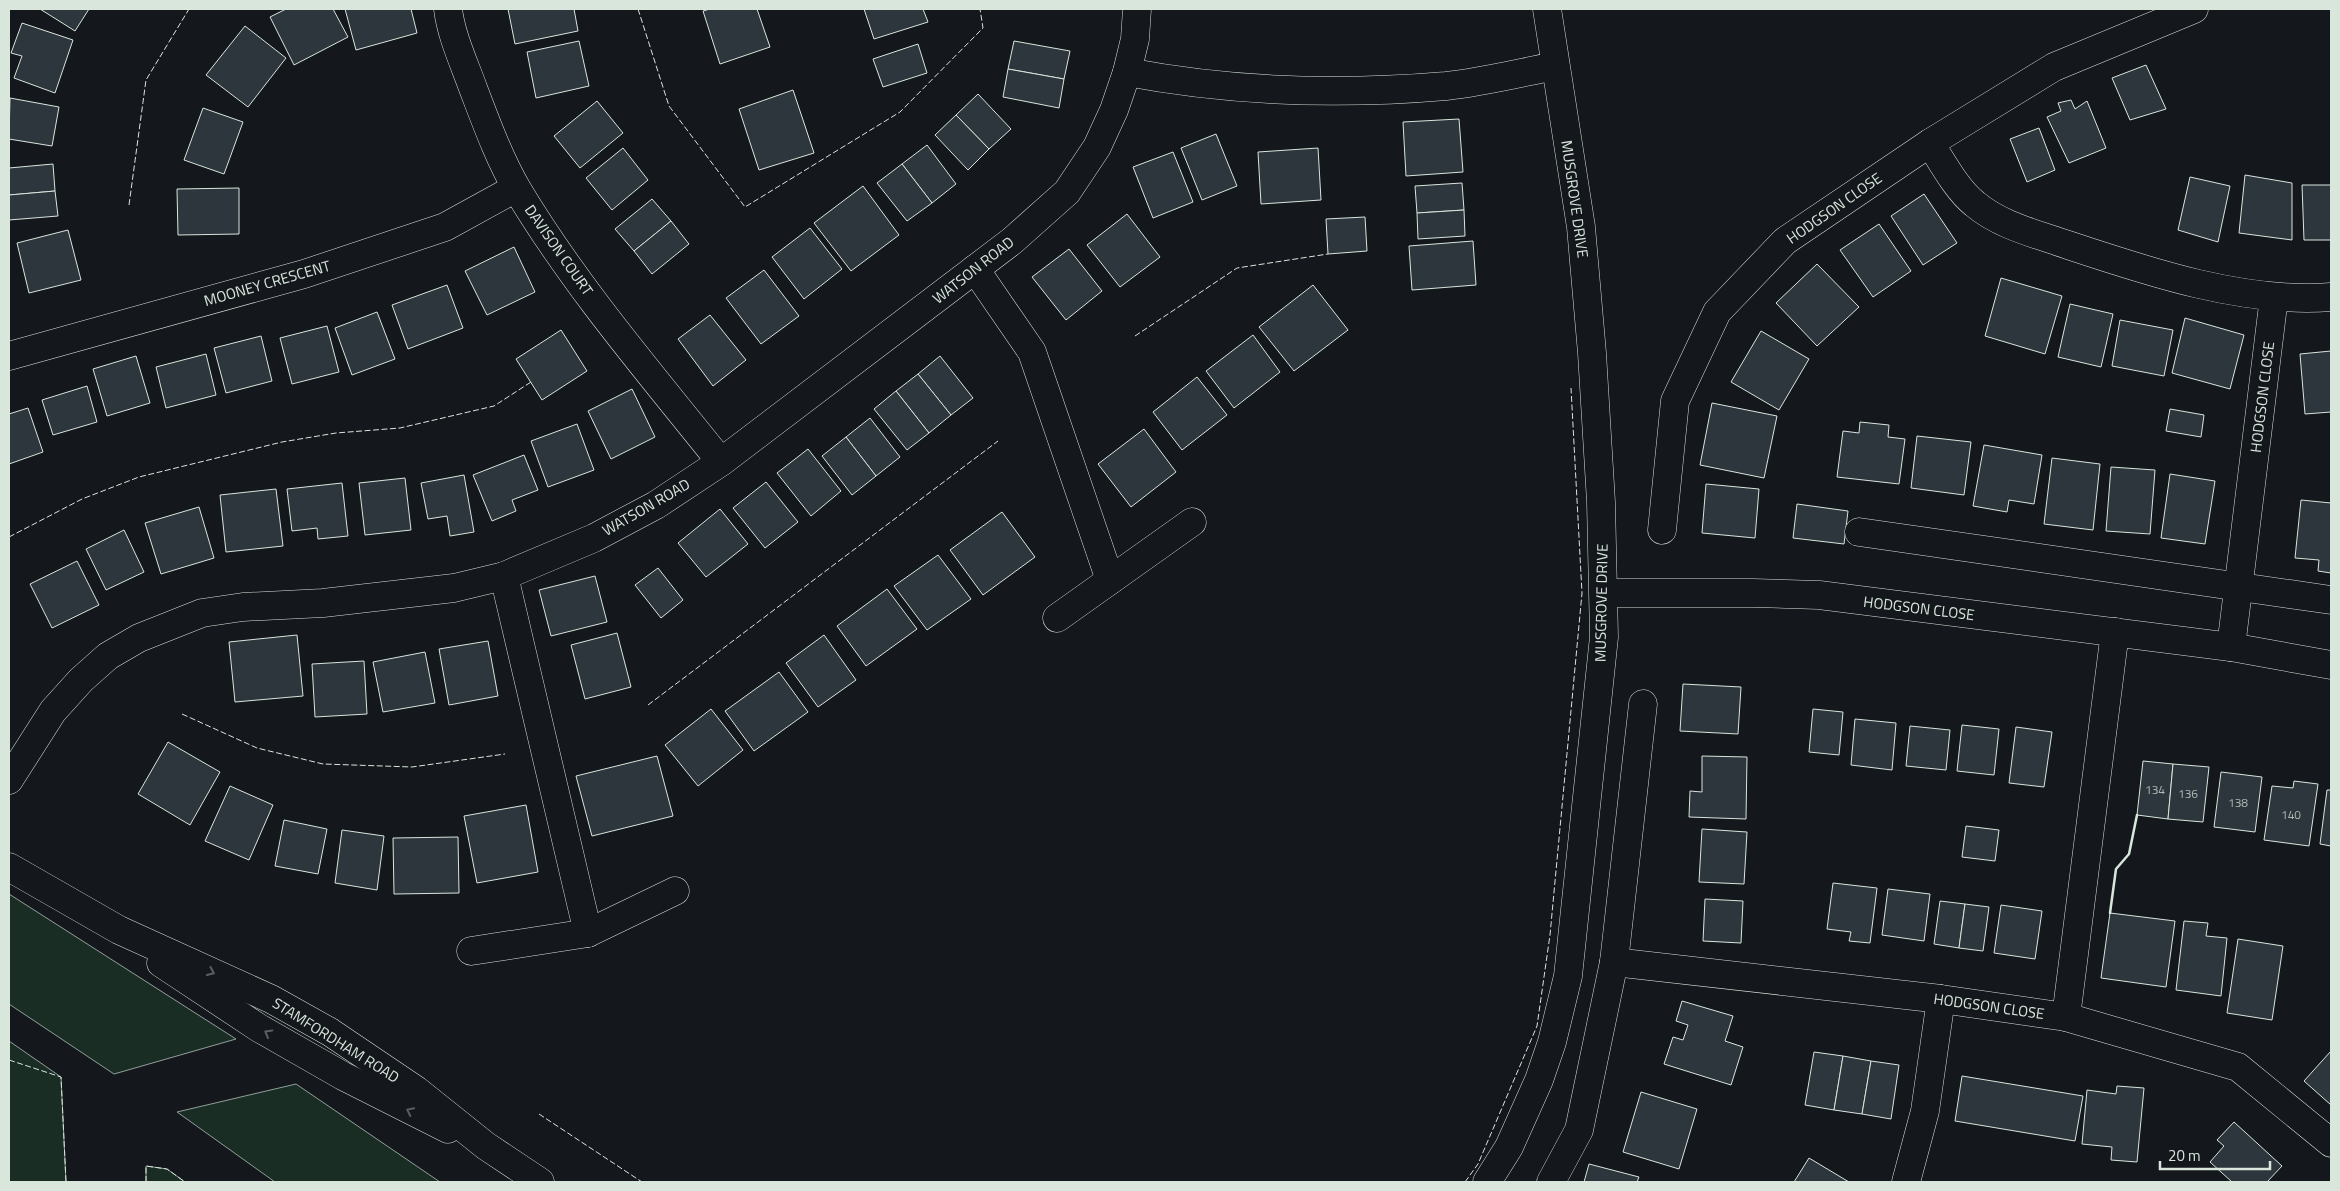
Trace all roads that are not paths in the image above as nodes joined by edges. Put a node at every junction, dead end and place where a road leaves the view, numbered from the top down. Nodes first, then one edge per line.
1 (448, 9) edge
2 (1137, 9) edge
3 (1547, 9) edge
4 (2194, 9) edge
5 (1555, 66) junction
6 (1127, 72) junction
7 (1930, 143) junction
8 (516, 188) junction
9 (975, 270) junction
10 (2331, 296) edge
11 (2274, 297) junction
12 (9, 356) edge
13 (721, 462) junction
14 (1192, 522) dead end
15 (1662, 530) dead end
16 (1859, 532) dead end
17 (504, 576) junction
18 (1110, 580) junction
19 (2240, 586) junction
20 (1604, 593) junction
21 (2331, 600) edge
22 (1057, 618) dead end
23 (2115, 632) junction
24 (2231, 647) junction
25 (2331, 665) edge
26 (1643, 704) dead end
27 (9, 780) edge
28 (9, 868) edge
29 (675, 891) dead end
30 (588, 934) junction
31 (471, 951) dead end
32 (1614, 962) junction
33 (1941, 1000) junction
34 (2066, 1017) junction
35 (2331, 1143) edge
36 (540, 1182) edge
37 (1487, 1182) edge
38 (1551, 1182) edge
39 (1906, 1182) edge

1 - 8 street, DAVISON COURT
2 - 6 street, WATSON ROAD
3 - 5 street, MUSGROVE DRIVE
4 - 7 street, HODGSON CLOSE
5 - 6 street
5 - 20 street, MUSGROVE DRIVE
6 - 9 street, WATSON ROAD
7 - 11 street
7 - 15 street, HODGSON CLOSE
8 - 12 street, MOONEY CRESCENT
8 - 13 street, DAVISON COURT
9 - 13 street, WATSON ROAD
9 - 18 street
10 - 11 street
11 - 19 street, HODGSON CLOSE
13 - 17 street, WATSON ROAD
14 - 18 street
16 - 19 street
17 - 27 street, WATSON ROAD
17 - 30 street
18 - 22 street
19 - 21 street
19 - 24 street, HODGSON CLOSE
20 - 23 street, HODGSON CLOSE
20 - 37 street, MUSGROVE DRIVE
23 - 24 street, HODGSON CLOSE
23 - 34 street
24 - 25 street, HODGSON CLOSE
26 - 32 street
28 - 36 street, STAMFORDHAM ROAD
29 - 30 street
30 - 31 street
32 - 33 street, HODGSON CLOSE
32 - 38 street
33 - 34 street, HODGSON CLOSE
33 - 39 street
34 - 35 street, HODGSON CLOSE

